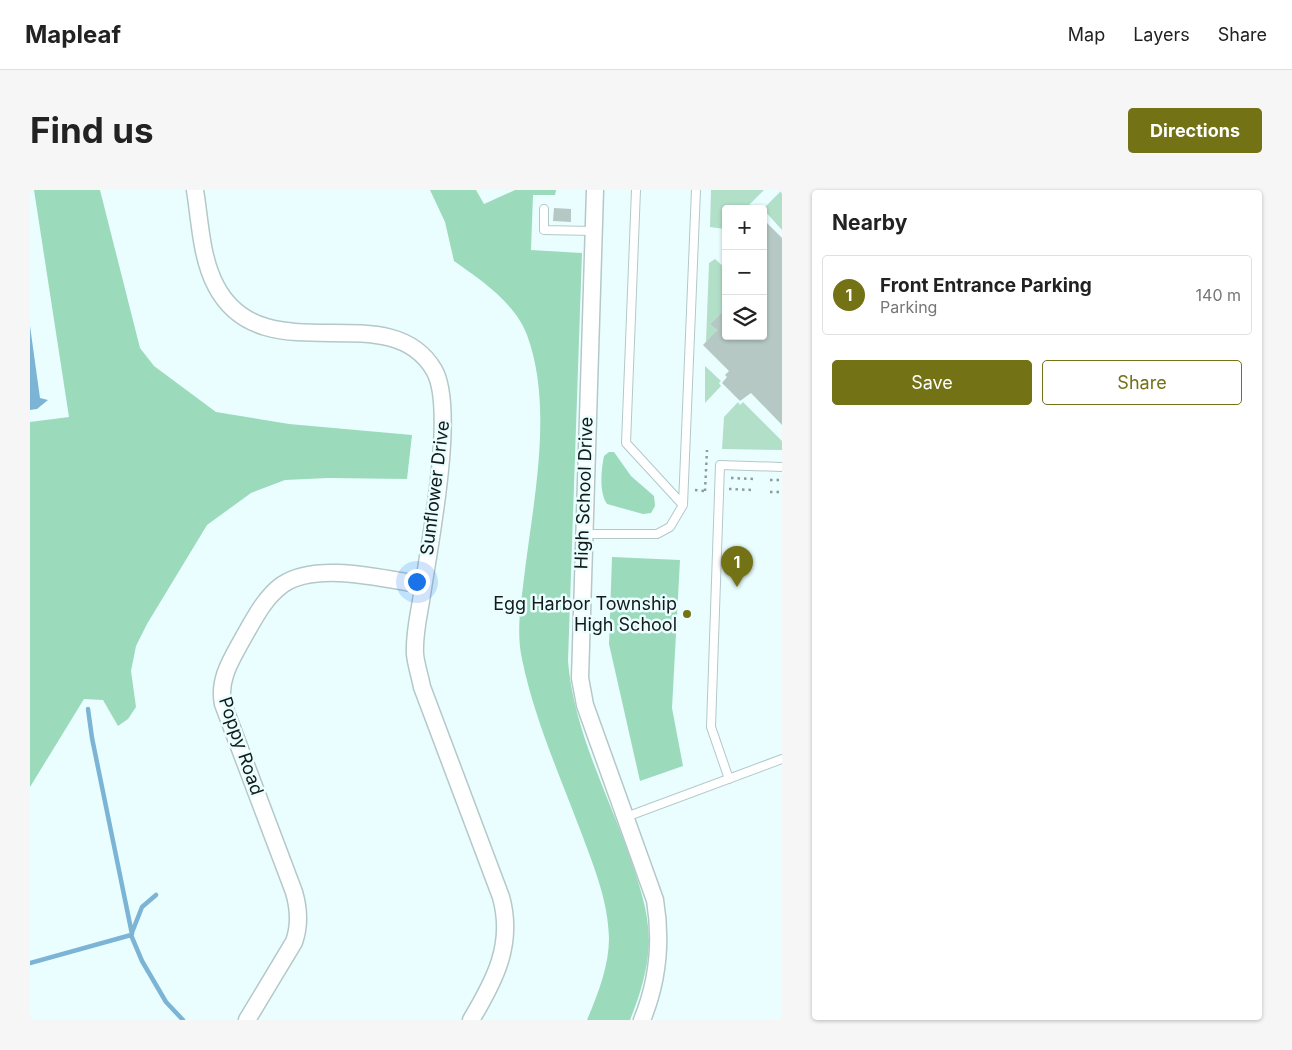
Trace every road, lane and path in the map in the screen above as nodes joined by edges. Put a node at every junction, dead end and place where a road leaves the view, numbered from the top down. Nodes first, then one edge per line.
1 (195, 190) edge
2 (595, 190) edge
3 (636, 190) edge
4 (696, 190) edge
5 (544, 209) dead end
6 (593, 231) junction
7 (707, 450) dead end
8 (782, 468) edge
9 (731, 478) dead end
10 (754, 479) dead end
11 (770, 480) dead end
12 (782, 480) edge
13 (728, 489) dead end
14 (704, 490) dead end
15 (752, 490) dead end
16 (770, 492) dead end
17 (782, 492) edge
18 (683, 505) junction
19 (583, 534) junction
20 (423, 584) junction
21 (782, 759) edge
22 (729, 778) junction
23 (626, 817) junction
24 (247, 1020) edge
25 (472, 1020) edge
26 (642, 1020) edge

1 - 20 street, Sunflower Drive
2 - 6 street, High School Drive
3 - 18 lane
4 - 18 lane
5 - 6 lane
6 - 19 street, High School Drive
7 - 14 path
8 - 22 lane
9 - 10 path
11 - 12 path
13 - 15 path
16 - 17 path
18 - 19 lane
19 - 23 street, High School Drive
20 - 24 street, Poppy Road
20 - 25 street, Sunflower Drive
21 - 22 lane
22 - 23 lane
23 - 26 street, High School Drive

